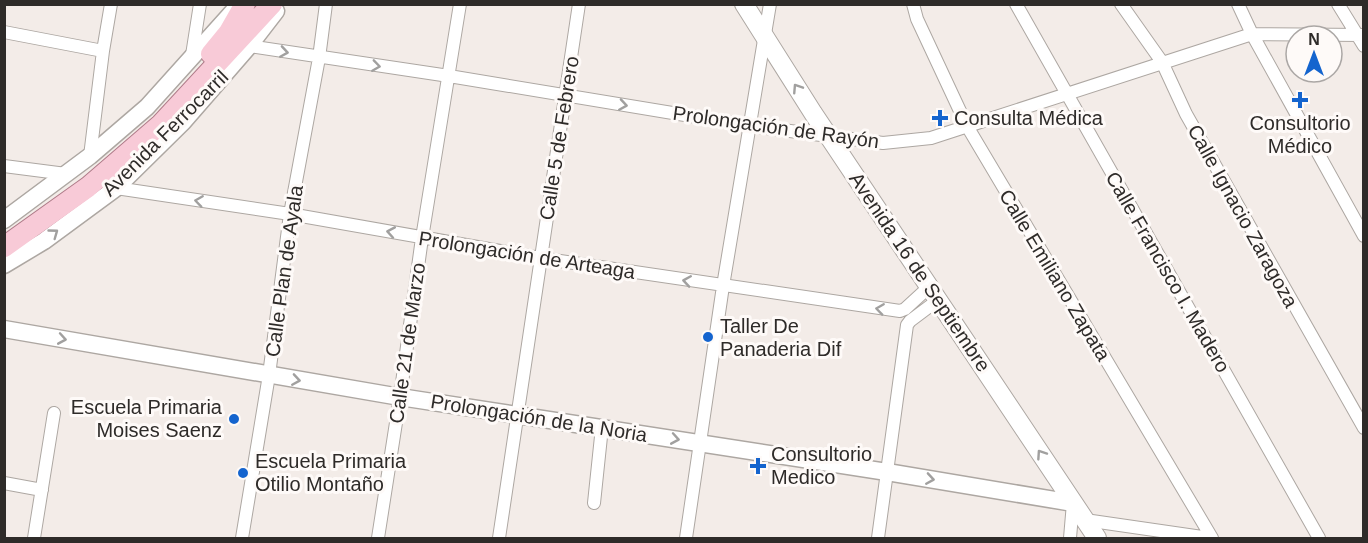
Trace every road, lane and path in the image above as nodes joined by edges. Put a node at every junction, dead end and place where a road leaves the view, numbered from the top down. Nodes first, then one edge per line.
1 (111, 4) edge
2 (200, 4) edge
3 (240, 4) edge
4 (245, 4) edge
5 (272, 4) edge
6 (280, 4) edge
7 (326, 4) edge
8 (460, 4) edge
9 (579, 4) edge
10 (744, 4) edge
11 (771, 4) edge
12 (913, 4) edge
13 (1016, 4) edge
14 (1121, 4) edge
15 (1238, 4) edge
16 (1338, 4) edge
17 (4, 32) edge
18 (1252, 34) junction
19 (764, 36) junction
20 (1362, 39) edge
21 (249, 46) junction
22 (103, 51) junction
23 (192, 55) junction
24 (318, 58) junction
25 (1162, 62) junction
26 (449, 76) junction
27 (1066, 93) junction
28 (565, 96) junction
29 (158, 119) junction
30 (751, 126) junction
31 (967, 126) junction
32 (829, 137) junction
33 (90, 156) junction
34 (4, 166) edge
35 (66, 174) junction
36 (116, 188) junction
37 (290, 214) junction
38 (4, 220) edge
39 (4, 231) edge
40 (1364, 236) edge
41 (422, 238) junction
42 (4, 247) edge
43 (540, 258) junction
44 (4, 265) edge
45 (723, 286) junction
46 (934, 293) junction
47 (4, 329) edge
48 (269, 375) junction
49 (400, 397) junction
50 (54, 413) dead end
51 (518, 414) junction
52 (602, 427) junction
53 (1364, 428) edge
54 (701, 444) junction
55 (887, 472) junction
56 (4, 483) edge
57 (42, 490) junction
58 (594, 503) dead end
59 (1073, 503) junction
60 (1085, 520) junction
61 (34, 538) edge
62 (242, 538) edge
63 (378, 538) edge
64 (500, 538) edge
65 (686, 538) edge
66 (878, 538) edge
67 (1070, 538) edge
68 (1097, 538) edge
69 (1210, 538) edge
70 (1319, 538) edge

1 - 22 street
2 - 23 street
3 - 23 street, Avenida Ferrocarril
4 - 29 main road, Avenida Ferrocarril
5 - 29 main road, Avenida Ferrocarril
6 - 21 street, Avenida Ferrocarril
7 - 24 street, Calle Plan de Ayala
8 - 26 street, Calle 21 de Marzo
9 - 28 street, Calle 5 de Febrero
10 - 19 main road, Avenida 16 de Septiembre
11 - 19 street
12 - 31 street, Calle Emiliano Zapata
13 - 27 street, Calle Francisco I. Madero
14 - 25 street, Calle Ignacio Zaragoza
15 - 18 street
16 - 20 street
17 - 22 street
18 - 20 street, Prolongación de Rayón
18 - 25 street, Prolongación de Rayón
18 - 40 street
19 - 30 street
32 -> 19 main road, Avenida 16 de Septiembre
21 -> 24 street, Prolongación de Rayón
21 - 36 street, Avenida Ferrocarril
22 - 33 street
23 - 33 street, Avenida Ferrocarril
24 -> 26 street, Prolongación de Rayón
24 - 37 street, Calle Plan de Ayala
25 - 27 street, Prolongación de Rayón
25 - 53 street, Calle Ignacio Zaragoza
26 - 28 street, Prolongación de Rayón
26 - 41 street, Calle 21 de Marzo
27 - 31 street, Prolongación de Rayón
27 - 70 street, Calle Francisco I. Madero
28 -> 30 street, Prolongación de Rayón
28 - 43 street, Calle 5 de Febrero
29 - 39 main road
29 - 42 main road
30 - 32 street, Prolongación de Rayón
30 - 45 street
31 - 32 street, Prolongación de Rayón
31 - 69 street, Calle Emiliano Zapata
32 - 46 main road, Avenida 16 de Septiembre
33 - 35 street, Avenida Ferrocarril
34 - 35 street
35 - 38 street, Avenida Ferrocarril
37 -> 36 street, Prolongación de Arteaga
44 -> 36 street, Avenida Ferrocarril
41 -> 37 street, Prolongación de Arteaga
37 - 48 street, Calle Plan de Ayala
41 - 43 street, Prolongación de Arteaga
41 - 49 street, Calle 21 de Marzo
45 -> 43 street, Prolongación de Arteaga
43 - 51 street, Calle 5 de Febrero
46 -> 45 street, Prolongación de Arteaga
45 - 54 street
46 - 55 street
59 -> 46 main road, Avenida 16 de Septiembre
47 -> 48 street, Prolongación de la Noria
48 -> 49 street, Prolongación de la Noria
48 - 62 street, Calle Plan de Ayala
49 - 51 street, Prolongación de la Noria
49 - 63 street, Calle 21 de Marzo
50 - 57 street
51 - 52 street, Prolongación de la Noria
51 - 64 street, Calle 5 de Febrero
52 -> 54 street, Prolongación de la Noria
52 - 58 street
54 - 55 street, Prolongación de la Noria
54 - 65 street
55 -> 59 street, Prolongación de la Noria
55 - 66 street
56 - 57 street
57 - 61 street
59 - 60 main road, Avenida 16 de Septiembre
59 - 67 street
60 - 68 main road, Avenida 16 de Septiembre
60 - 69 street

